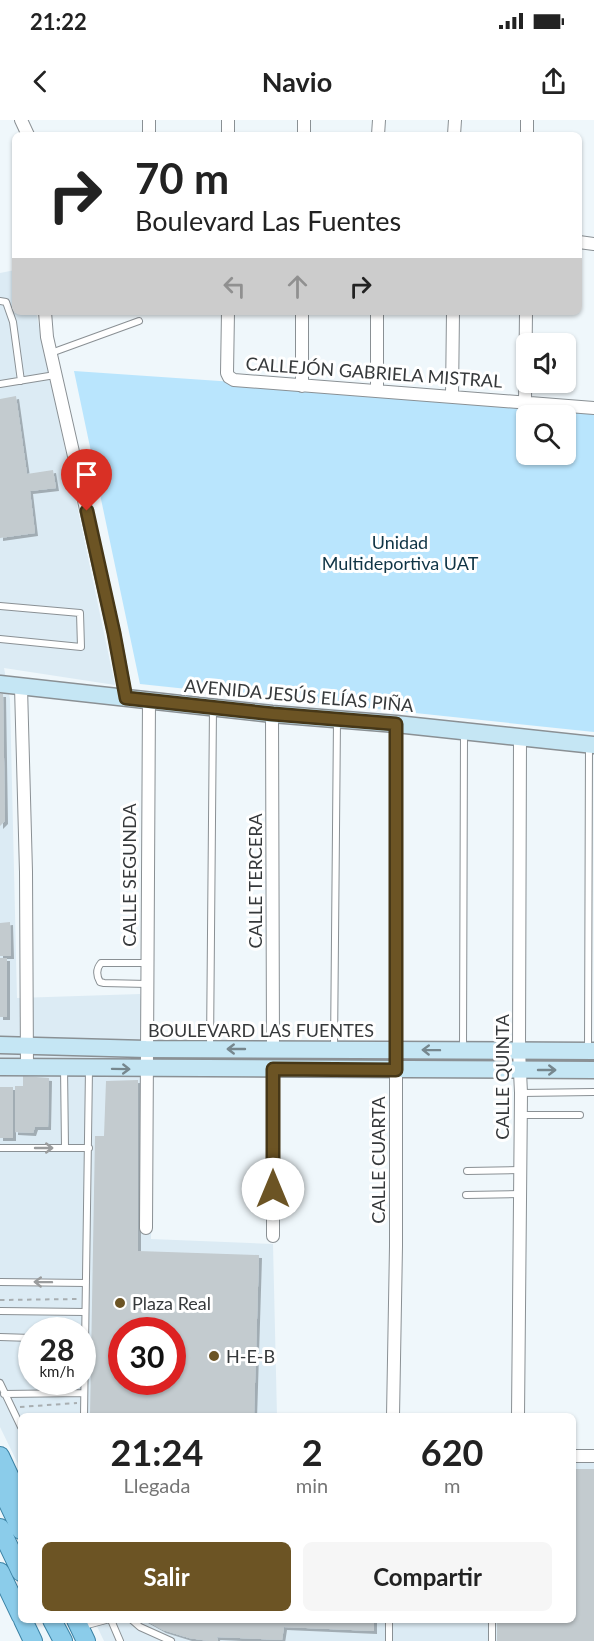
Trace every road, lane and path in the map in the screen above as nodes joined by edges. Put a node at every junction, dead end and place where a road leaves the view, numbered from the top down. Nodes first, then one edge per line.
1 (0, 301) edge
2 (45, 315) edge
3 (228, 315) edge
4 (302, 315) edge
5 (377, 315) edge
6 (453, 315) edge
7 (526, 315) edge
8 (139, 321) dead end
9 (50, 353) junction
10 (55, 375) junction
11 (21, 381) junction
12 (0, 384) edge
13 (302, 386) junction
14 (377, 391) junction
15 (452, 396) junction
16 (525, 401) junction
17 (594, 408) edge
18 (0, 606) edge
19 (0, 639) edge
20 (0, 684) edge
21 (21, 687) junction
22 (126, 698) junction
23 (149, 700) junction
24 (213, 707) junction
25 (273, 714) junction
26 (337, 719) junction
27 (396, 724) junction
28 (464, 731) junction
29 (520, 737) junction
30 (591, 745) edge
31 (147, 963) junction
32 (147, 984) junction
33 (0, 1045) edge
34 (26, 1045) junction
35 (146, 1049) junction
36 (210, 1049) junction
37 (273, 1049) junction
38 (334, 1050) junction
39 (395, 1050) junction
40 (463, 1050) junction
41 (519, 1050) junction
42 (591, 1051) edge
43 (0, 1067) edge
44 (27, 1067) junction
45 (64, 1067) junction
46 (89, 1069) junction
47 (146, 1069) junction
48 (273, 1069) junction
49 (396, 1070) junction
50 (520, 1070) junction
51 (594, 1070) edge
52 (594, 1092) edge
53 (521, 1093) junction
54 (520, 1115) junction
55 (580, 1115) dead end
56 (0, 1148) edge
57 (65, 1148) junction
58 (89, 1148) junction
59 (520, 1170) junction
60 (466, 1171) dead end
61 (520, 1194) junction
62 (466, 1195) dead end
63 (146, 1228) dead end
64 (273, 1236) dead end
65 (0, 1282) edge
66 (86, 1283) junction
67 (86, 1299) junction
68 (0, 1300) edge
69 (0, 1311) edge
70 (85, 1312) junction
71 (85, 1317) edge
72 (0, 1338) edge
73 (18, 1338) edge
74 (0, 1383) edge
75 (4, 1394) junction
76 (18, 1394) edge
77 (84, 1395) edge
78 (84, 1403) junction
79 (11, 1408) junction
80 (84, 1413) edge
81 (393, 1413) edge
82 (518, 1413) edge
83 (18, 1420) edge
84 (0, 1456) edge
85 (576, 1456) edge
86 (594, 1456) edge
87 (0, 1486) edge
88 (18, 1495) edge
89 (18, 1524) edge
90 (0, 1528) edge
91 (18, 1566) edge
92 (0, 1572) edge
93 (18, 1610) edge
94 (24, 1623) edge
95 (45, 1623) edge
96 (54, 1623) edge
97 (97, 1623) edge
98 (112, 1623) edge
99 (135, 1623) edge
100 (389, 1623) edge
101 (492, 1623) edge
102 (76, 1630) edge
103 (33, 1641) edge
104 (54, 1641) edge
105 (63, 1641) edge
106 (120, 1641) edge
107 (171, 1641) edge
108 (389, 1641) edge
109 (492, 1641) edge

1 - 11 lane
2 - 9 street
3 - 13 street, CALLEJÓN GABRIELA MISTRAL
4 - 13 street
5 - 14 street
6 - 15 street
7 - 16 street
8 - 9 lane
9 - 10 street
10 - 11 lane
10 - 22 street
11 - 12 lane
13 - 14 street, CALLEJÓN GABRIELA MISTRAL
14 - 15 street, CALLEJÓN GABRIELA MISTRAL
15 - 16 street, CALLEJÓN GABRIELA MISTRAL
16 - 17 street, CALLEJÓN GABRIELA MISTRAL
18 - 19 lane
20 - 21 street, AVENIDA JESÚS ELÍAS PIÑA
21 - 22 street, AVENIDA JESÚS ELÍAS PIÑA
21 - 34 street
22 - 23 street, AVENIDA JESÚS ELÍAS PIÑA
23 - 24 street, AVENIDA JESÚS ELÍAS PIÑA
23 - 31 street, CALLE SEGUNDA
24 - 25 street, AVENIDA JESÚS ELÍAS PIÑA
24 - 36 lane
25 - 26 street, AVENIDA JESÚS ELÍAS PIÑA
25 - 37 street, CALLE TERCERA
26 - 27 street, AVENIDA JESÚS ELÍAS PIÑA
26 - 38 lane
27 - 28 street, AVENIDA JESÚS ELÍAS PIÑA
27 - 39 street, CALLE CUARTA
28 - 29 street, AVENIDA JESÚS ELÍAS PIÑA
28 - 40 lane
29 - 30 street, AVENIDA JESÚS ELÍAS PIÑA
29 - 41 street, CALLE QUINTA
30 - 42 lane
31 - 32 street, CALLE SEGUNDA
31 - 32 lane
32 - 35 street, CALLE SEGUNDA
33 - 34 street, BOULEVARD LAS FUENTES
34 - 35 street, BOULEVARD LAS FUENTES
34 - 44 street
35 - 36 street, BOULEVARD LAS FUENTES
35 - 47 street, CALLE SEGUNDA
37 -> 36 street, BOULEVARD LAS FUENTES
37 - 38 street, BOULEVARD LAS FUENTES
38 - 39 street, BOULEVARD LAS FUENTES
40 -> 39 street, BOULEVARD LAS FUENTES
39 - 49 street, CALLE CUARTA
40 - 41 street, BOULEVARD LAS FUENTES
41 - 42 street, BOULEVARD LAS FUENTES
41 - 50 street, CALLE QUINTA
43 - 44 street
44 - 45 street
45 - 46 street
45 - 57 lane
46 -> 47 street
46 - 58 lane
47 - 48 street
47 - 63 street, CALLE SEGUNDA
48 - 49 street
48 - 64 street
49 - 50 street
49 - 81 street, CALLE CUARTA
50 -> 51 street
50 - 53 street, CALLE QUINTA
52 - 53 lane
53 - 54 street, CALLE QUINTA
54 - 55 lane
54 - 59 street, CALLE QUINTA
56 -> 57 lane
57 - 58 lane
58 - 66 lane
59 - 60 lane
59 - 61 street, CALLE QUINTA
61 - 62 lane
61 - 82 street, CALLE QUINTA
66 -> 65 lane
66 - 67 lane
67 - 68 path
67 - 70 lane
69 - 70 lane
70 - 71 lane
72 - 73 lane
74 - 75 lane
75 - 76 lane
75 - 79 lane
77 - 78 lane
78 - 79 path
78 - 80 lane
79 - 83 lane
84 - 88 main road
85 - 86 street
87 - 89 main road
90 - 91 main road
92 - 93 main road
94 - 103 main road
95 - 104 main road
96 - 105 main road
97 - 102 lane
98 - 106 lane
99 - 107 lane
100 - 108 lane
101 - 109 lane

